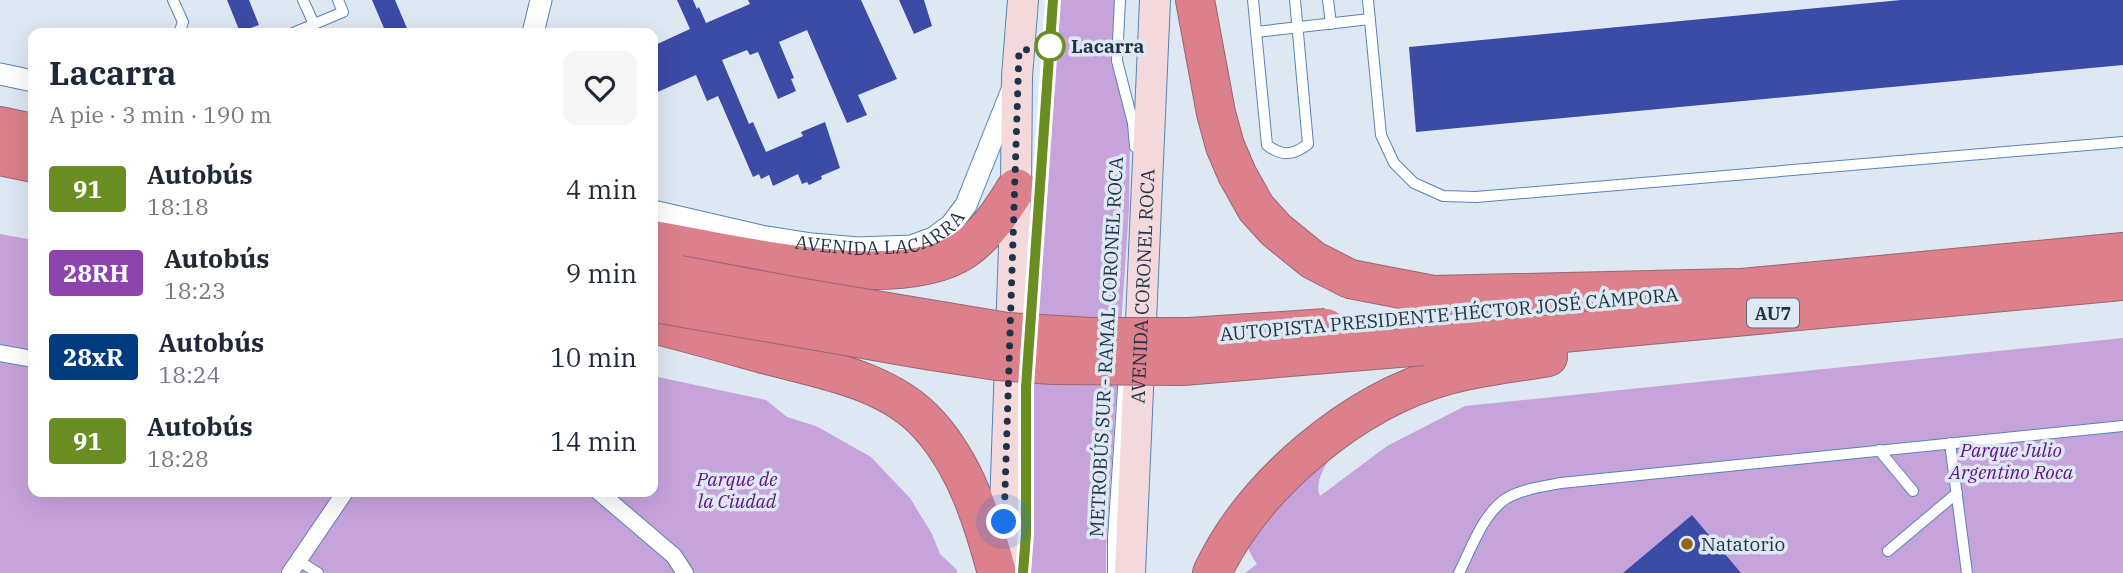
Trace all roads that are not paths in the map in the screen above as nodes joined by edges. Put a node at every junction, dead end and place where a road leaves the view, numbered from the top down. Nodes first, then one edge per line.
1 (173, 0) edge
2 (303, 0) edge
3 (338, 0) edge
4 (541, 0) edge
5 (1023, 0) edge
6 (1053, 0) edge
7 (1120, 0) edge
8 (1139, 0) edge
9 (1154, 0) edge
10 (1195, 0) edge
11 (1253, 0) edge
12 (1294, 0) edge
13 (1328, 0) edge
14 (1368, 0) edge
15 (1370, 19) junction
16 (314, 24) junction
17 (1331, 24) junction
18 (1297, 27) junction
19 (181, 28) edge
20 (305, 28) edge
21 (534, 28) edge
22 (1256, 32) junction
23 (0, 74) edge
24 (1017, 76) junction
25 (28, 80) edge
26 (1152, 95) junction
27 (0, 126) edge
28 (28, 132) edge
29 (2123, 142) edge
30 (0, 156) edge
31 (28, 162) edge
32 (1135, 165) dead end
33 (1016, 188) junction
34 (1135, 191) dead end
35 (658, 212) edge
36 (1133, 232) dead end
37 (658, 241) edge
38 (2123, 252) edge
39 (658, 270) edge
40 (2123, 281) edge
41 (1734, 288) junction
42 (658, 303) edge
43 (1769, 314) junction
44 (658, 325) edge
45 (1127, 330) dead end
46 (1422, 333) junction
47 (1126, 344) dead end
48 (0, 353) edge
49 (28, 358) edge
50 (1125, 358) dead end
51 (2123, 426) edge
52 (1950, 443) junction
53 (1879, 450) junction
54 (1913, 491) dead end
55 (1957, 493) junction
56 (342, 497) edge
57 (604, 497) edge
58 (1888, 551) dead end
59 (295, 567) edge
60 (318, 573) edge
61 (685, 573) edge
62 (997, 573) edge
63 (1003, 573) edge
64 (1023, 573) edge
65 (1114, 573) edge
66 (1130, 573) edge
67 (1212, 573) edge
68 (1459, 573) edge
69 (1967, 573) edge

1 - 19 lane
2 - 16 lane
3 - 16 lane
4 - 21 street
5 - 24 main road
6 - 64 lane
7 - 32 lane, METROBÚS SUR - RAMAL CORONEL ROCA
8 - 26 main road
9 - 26 main road, AVENIDA CORONEL ROCA
10 - 41 highway
11 - 22 lane
12 - 18 lane
13 - 17 lane
14 - 15 lane
15 - 17 lane
15 - 29 lane
16 - 20 lane
17 - 18 lane
18 - 22 lane
18 - 22 lane
23 - 25 street
24 - 33 main road
24 - 35 street, AVENIDA LACARRA
26 - 66 main road, AVENIDA CORONEL ROCA
27 - 28 highway
30 - 31 highway
33 - 37 highway
33 - 63 main road
34 - 36 lane, METROBÚS SUR - RAMAL CORONEL ROCA
38 - 41 highway, AUTOPISTA PRESIDENTE HÉCTOR JOSÉ CÁMPORA / AU7
39 - 46 highway, AUTOPISTA PRESIDENTE HÉCTOR JOSÉ CÁMPORA / AU7, bridge
40 - 43 highway, AUTOPISTA PRESIDENTE HÉCTOR JOSÉ CÁMPORA / AU7
41 - 46 highway, AUTOPISTA PRESIDENTE HÉCTOR JOSÉ CÁMPORA / AU7
42 - 46 highway, AUTOPISTA PRESIDENTE HÉCTOR JOSÉ CÁMPORA / AU7, bridge
43 - 46 highway, AUTOPISTA PRESIDENTE HÉCTOR JOSÉ CÁMPORA / AU7
43 - 67 highway
44 - 62 highway
45 - 47 lane, METROBÚS SUR - RAMAL CORONEL ROCA
48 - 49 street
50 - 65 lane, METROBÚS SUR - RAMAL CORONEL ROCA
51 - 52 lane
52 - 53 lane
52 - 55 lane
53 - 54 lane
53 - 68 lane
55 - 58 lane
55 - 69 lane
56 - 59 street
57 - 61 street
59 - 60 lane

